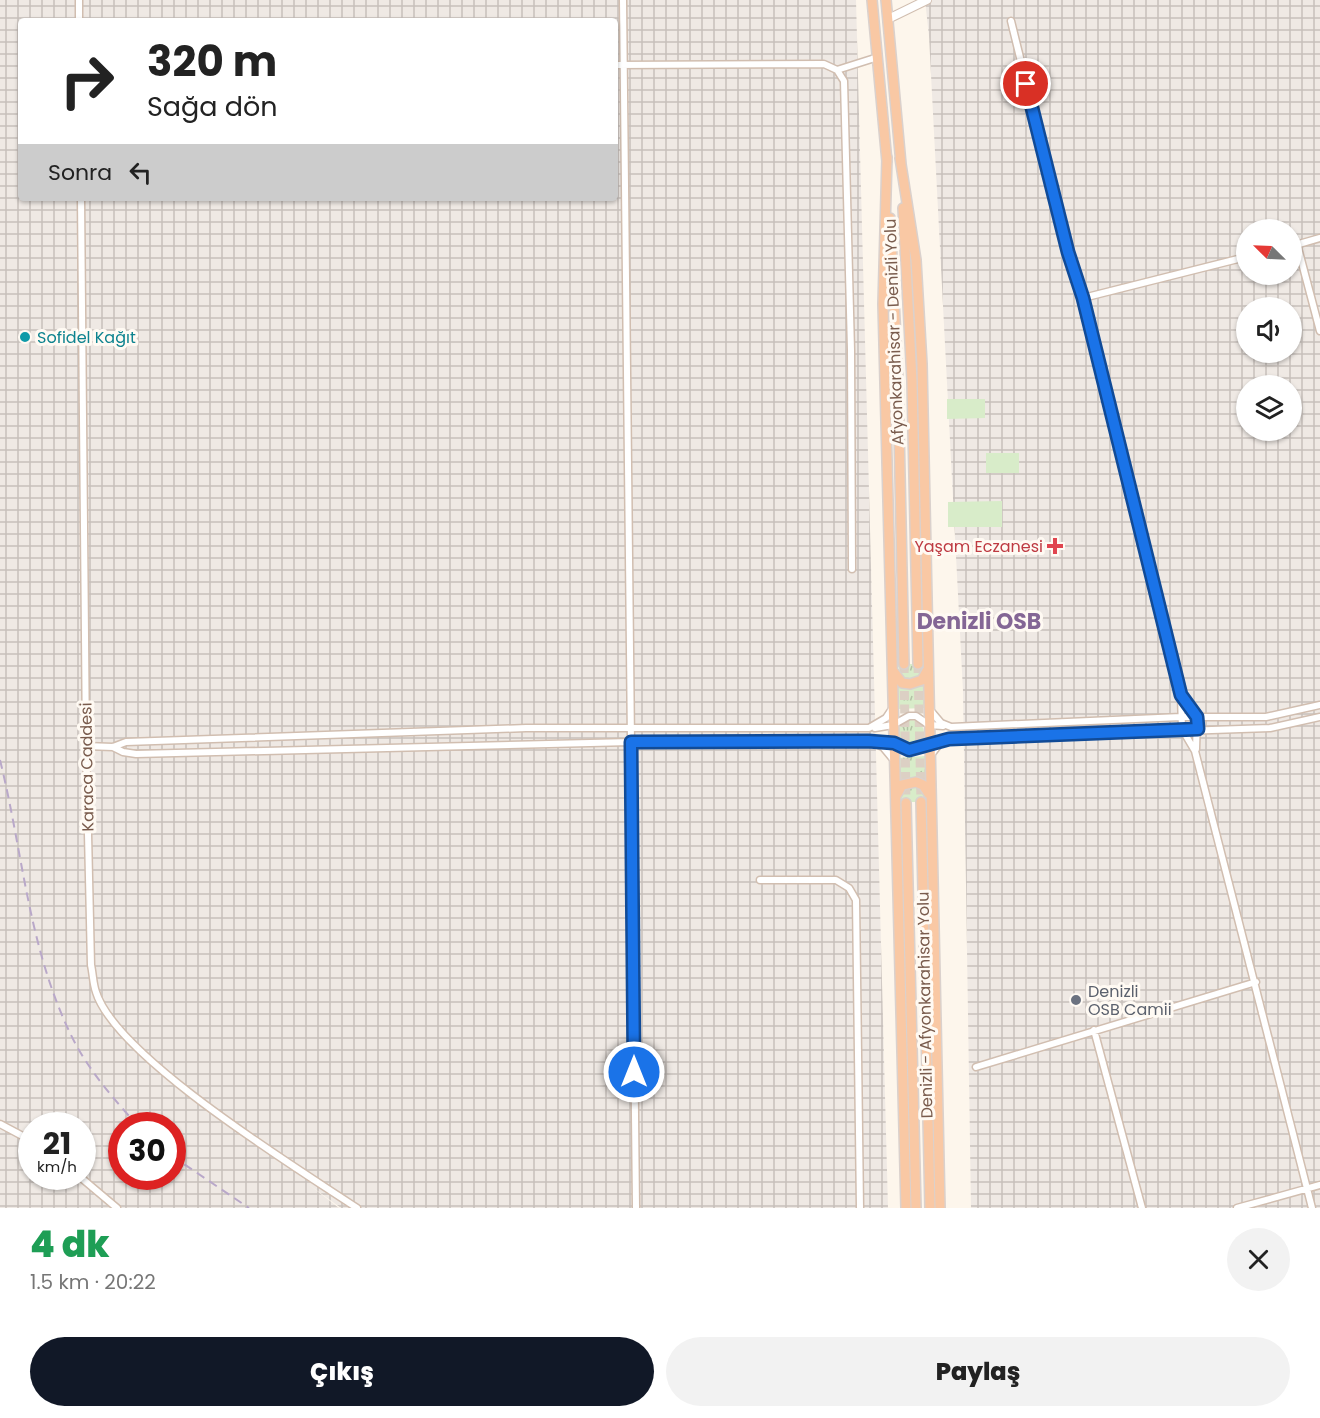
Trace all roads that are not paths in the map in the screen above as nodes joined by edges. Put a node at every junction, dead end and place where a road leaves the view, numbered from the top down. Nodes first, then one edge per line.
1 (79, 0) edge
2 (623, 0) edge
3 (872, 0) edge
4 (886, 0) edge
5 (927, 0) edge
6 (79, 18) edge
7 (888, 20) junction
8 (1011, 21) dead end
9 (878, 57) junction
10 (623, 64) junction
11 (618, 65) edge
12 (837, 70) junction
13 (886, 157) junction
14 (81, 201) edge
15 (1320, 238) edge
16 (1302, 243) edge
17 (1236, 260) edge
18 (1302, 271) edge
19 (1083, 298) junction
20 (1320, 331) edge
21 (852, 569) dead end
22 (904, 664) tunnel mouth
23 (923, 665) junction
24 (892, 669) junction
25 (1181, 695) junction
26 (1320, 705) edge
27 (893, 707) junction
28 (929, 710) junction
29 (1181, 717) junction
30 (1197, 717) junction
31 (1320, 717) edge
32 (893, 725) junction
33 (929, 725) junction
34 (632, 727) junction
35 (951, 727) junction
36 (869, 728) junction
37 (1182, 729) junction
38 (1198, 729) junction
39 (949, 739) junction
40 (868, 741) junction
41 (631, 742) junction
42 (894, 743) junction
43 (930, 743) junction
44 (86, 746) junction
45 (113, 747) junction
46 (1195, 751) junction
47 (929, 756) junction
48 (894, 763) junction
49 (930, 796) junction
50 (895, 798) junction
51 (921, 802) tunnel mouth
52 (906, 803) tunnel mouth
53 (760, 880) dead end
54 (1256, 982) junction
55 (1094, 1030) junction
56 (976, 1067) dead end
57 (0, 1124) edge
58 (18, 1134) edge
59 (1320, 1185) edge
60 (1307, 1188) junction
61 (96, 1190) edge
62 (117, 1208) edge
63 (357, 1208) edge
64 (636, 1208) edge
65 (860, 1208) edge
66 (906, 1208) edge
67 (916, 1208) edge
68 (930, 1208) edge
69 (940, 1208) edge
70 (1142, 1208) edge
71 (1237, 1208) edge
72 (1312, 1208) edge

1 - 6 street
2 - 10 street
3 - 9 highway, Afyonkarahisar - Denizli Yolu
4 - 7 highway
5 - 7 street
7 - 23 highway
8 - 19 street
9 - 12 street
9 - 13 highway, Afyonkarahisar - Denizli Yolu
10 - 11 street
10 - 12 street
10 - 34 street
12 - 21 street
13 - 22 highway, Afyonkarahisar - Denizli Yolu
13 - 24 highway
14 - 44 street, Karaca Caddesi
15 - 16 street
17 - 19 street
18 - 20 street
19 - 25 street
23 - 24 highway
23 - 28 highway
24 - 27 highway
25 - 29 street
25 - 30 street
26 - 30 street
27 - 32 highway
27 - 36 street
28 - 33 highway
28 - 35 street
29 - 30 street
29 - 35 street
29 - 37 street
30 - 38 street
31 - 38 street
32 - 33 street
32 - 36 street
32 - 42 highway
33 - 35 street
33 - 43 highway
34 - 36 street
34 - 41 street
34 - 45 street
37 - 38 street
37 - 39 street
37 - 46 street
38 - 46 street
39 - 43 street
39 - 47 street
40 - 41 street
40 - 42 street
40 - 48 street
41 - 45 street
41 - 64 street
42 - 43 street
42 - 48 highway
43 - 47 highway
44 - 45 street
44 - 63 street, Karaca Caddesi
46 - 54 street
47 - 49 highway
48 - 50 highway
49 - 50 highway
49 - 69 highway
50 - 66 highway
51 - 68 highway, Denizli - Afyonkarahisar Yolu
52 - 67 highway
53 - 65 street
54 - 55 street
54 - 60 street
55 - 56 street
55 - 70 street
57 - 58 street
59 - 60 street
60 - 71 street
60 - 72 street
61 - 62 street

